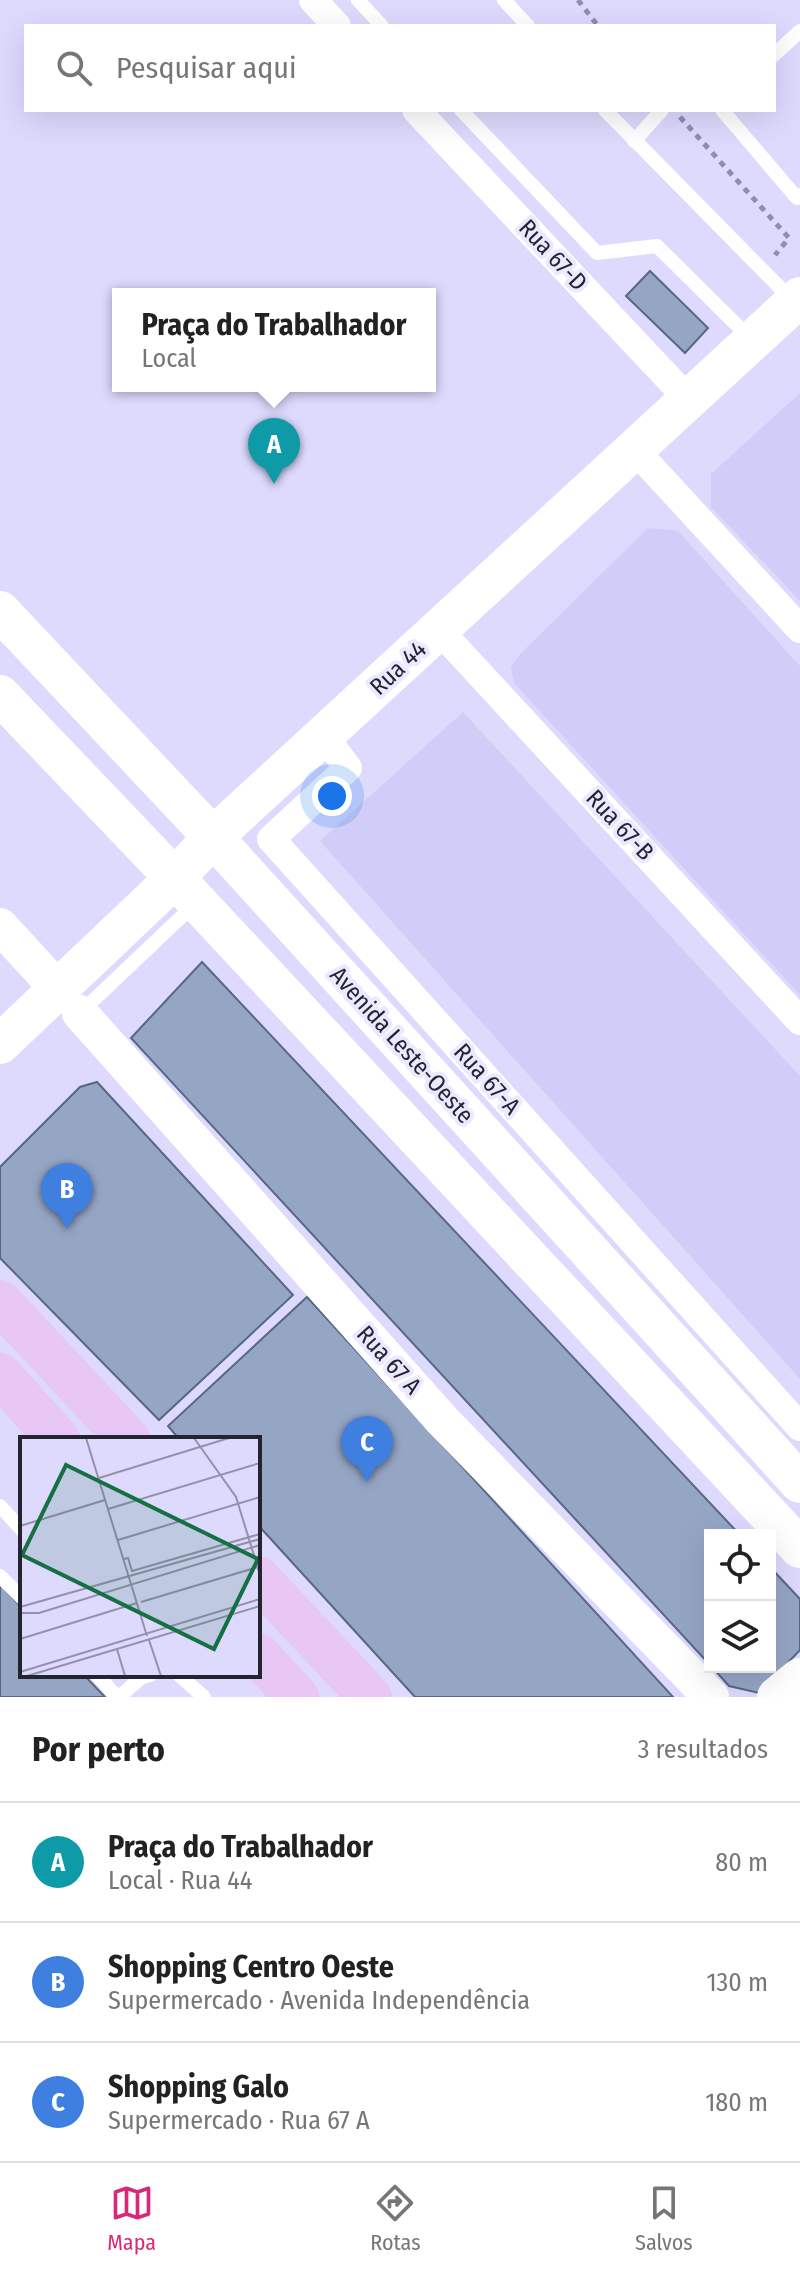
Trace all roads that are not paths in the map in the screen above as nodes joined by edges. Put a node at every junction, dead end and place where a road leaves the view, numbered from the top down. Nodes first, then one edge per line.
1 (313, 0) edge
2 (358, 0) edge
3 (504, 0) edge
4 (335, 24) edge
5 (380, 24) edge
6 (526, 24) edge
7 (800, 31) edge
8 (776, 53) edge
9 (418, 112) edge
10 (463, 112) edge
11 (607, 112) edge
12 (660, 112) edge
13 (724, 112) edge
14 (634, 141) junction
15 (800, 195) edge
16 (797, 300) edge
17 (753, 340) junction
18 (689, 400) junction
19 (635, 450) junction
20 (0, 611) edge
21 (800, 629) edge
22 (439, 630) junction
23 (0, 695) edge
24 (324, 736) junction
25 (213, 837) junction
26 (186, 890) junction
27 (0, 926) edge
28 (69, 1000) junction
29 (800, 1021) edge
30 (0, 1044) edge
31 (0, 1302) edge
32 (0, 1375) edge
33 (800, 1427) edge
34 (56, 1437) edge
35 (126, 1437) edge
36 (800, 1483) edge
37 (0, 1506) edge
38 (20, 1528) edge
39 (800, 1548) edge
40 (0, 1576) edge
41 (260, 1580) edge
42 (20, 1596) edge
43 (260, 1657) edge
44 (99, 1677) edge
45 (142, 1677) edge
46 (181, 1677) edge
47 (800, 1678) edge
48 (118, 1697) edge
49 (204, 1697) edge
50 (297, 1697) edge
51 (370, 1697) edge
52 (711, 1697) edge
53 (777, 1697) edge

1 - 4 street
2 - 5 lane
3 - 6 lane
7 - 8 lane
9 - 18 street, Rua 67-D
10 - 17 lane
11 - 14 lane
12 - 14 lane
13 - 15 lane
14 - 16 lane
16 - 17 main road, Rua 44
17 - 18 main road, Rua 44
18 - 19 main road, Rua 44
19 - 21 street
19 - 22 main road, Rua 44
20 - 25 main road, Avenida Leste-Oeste
22 - 24 main road, Rua 44
22 - 29 street, Rua 67-B
23 - 26 main road
24 - 25 main road, Rua 44
24 - 33 street, Rua 67-A
25 - 26 main road, Rua 44
25 - 36 main road, Avenida Leste-Oeste
26 - 28 main road, Rua 44
26 - 39 main road
27 - 28 street, Rua 67 A
28 - 30 main road, Rua 44
28 - 52 street, Rua 67 A
31 - 35 main road
32 - 34 main road
37 - 38 lane
40 - 42 lane
41 - 51 main road
43 - 50 main road
44 - 48 lane
45 - 48 lane
46 - 49 lane
47 - 53 main road

